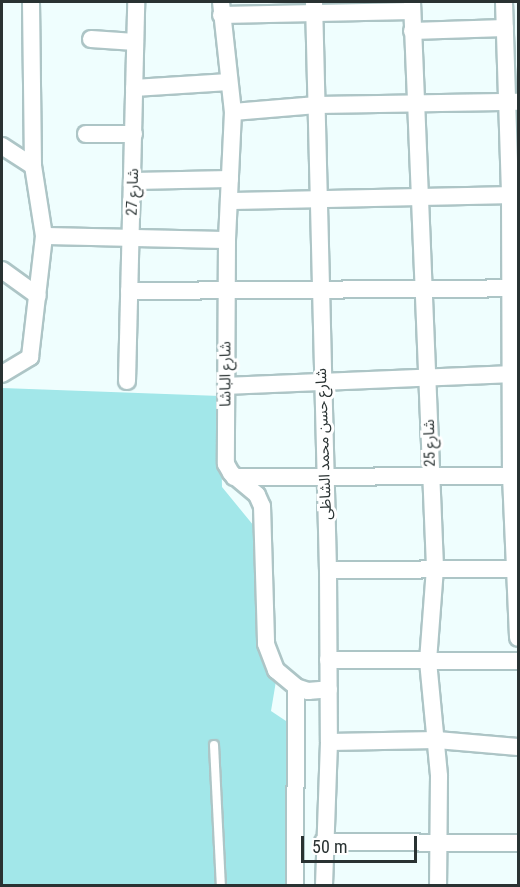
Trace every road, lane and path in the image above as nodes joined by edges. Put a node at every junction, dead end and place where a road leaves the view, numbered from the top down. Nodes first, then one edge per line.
1 (31, 2) edge
2 (136, 2) edge
3 (504, 2) edge
4 (412, 6) edge
5 (314, 7) edge
6 (221, 8) edge
7 (505, 28) junction
8 (412, 31) junction
9 (91, 39) dead end
10 (135, 42) junction
11 (229, 82) junction
12 (134, 88) junction
13 (513, 102) edge
14 (413, 103) junction
15 (317, 105) junction
16 (233, 112) junction
17 (86, 134) dead end
18 (134, 134) junction
19 (2, 146) edge
20 (33, 166) junction
21 (230, 179) junction
22 (133, 182) junction
23 (514, 195) edge
24 (420, 196) junction
25 (320, 198) junction
26 (229, 201) junction
27 (44, 236) junction
28 (131, 238) junction
29 (227, 240) junction
30 (2, 270) edge
31 (422, 287) junction
32 (514, 288) edge
33 (319, 290) junction
34 (129, 291) junction
35 (227, 293) junction
36 (38, 296) junction
37 (2, 374) edge
38 (515, 374) edge
39 (428, 376) junction
40 (127, 381) dead end
41 (322, 384) junction
42 (226, 386) junction
43 (325, 475) junction
44 (430, 475) junction
45 (515, 476) edge
46 (234, 477) junction
47 (435, 568) junction
48 (517, 569) edge
49 (328, 570) junction
50 (519, 638) edge
51 (328, 660) junction
52 (429, 661) junction
53 (519, 661) edge
54 (296, 687) junction
55 (329, 689) junction
56 (437, 740) junction
57 (329, 742) junction
58 (214, 745) dead end
59 (519, 747) edge
60 (439, 841) junction
61 (323, 842) junction
62 (519, 843) edge
63 (221, 885) edge
64 (296, 885) edge
65 (324, 885) edge
66 (438, 885) edge

1 - 20 street
2 - 10 street, شارع 27
3 - 7 street
4 - 5 street
4 - 8 street, شارع 25
5 - 6 street
5 - 15 street, شارع حسن محمد الشاظى
6 - 11 street, شارع الباشا
7 - 8 street
7 - 13 street
8 - 14 street, شارع 25
9 - 10 street
10 - 12 street, شارع 27
11 - 12 street
11 - 16 street, شارع الباشا
12 - 18 street, شارع 27
13 - 14 street
13 - 23 street
14 - 15 street
14 - 24 street, شارع 25
15 - 16 street
15 - 25 street, شارع حسن محمد الشاظى
16 - 21 street, شارع الباشا
17 - 18 street
18 - 22 street, شارع 27
19 - 20 street
20 - 27 street
21 - 22 street
21 - 26 street, شارع الباشا
22 - 28 street, شارع 27
23 - 24 street
23 - 32 street
24 - 25 street
24 - 31 street, شارع 25
25 - 26 street
25 - 33 street, شارع حسن محمد الشاظى
26 - 29 street, شارع الباشا
27 - 28 street
27 - 36 street
28 - 29 street
28 - 34 street, شارع 27
29 - 35 street, شارع الباشا
30 - 36 street
31 - 32 street
31 - 33 street
31 - 39 street, شارع 25
32 - 38 street
33 - 35 street
33 - 41 street, شارع حسن محمد الشاظى
34 - 35 street
34 - 40 street, شارع 27
35 - 42 street, شارع الباشا
36 - 37 street
38 - 39 street
38 - 45 street
39 - 41 street
39 - 44 street, شارع 25
41 - 42 street
41 - 43 street, شارع حسن محمد الشاظى
42 - 46 street, شارع الباشا
43 - 44 street
43 - 46 street
43 - 49 street, شارع حسن محمد الشاظى
44 - 45 street
44 - 47 street, شارع 25
45 - 48 street
46 - 54 street
47 - 48 street
47 - 49 street
47 - 52 street, شارع 25
48 - 50 street
49 - 51 street, شارع حسن محمد الشاظى
51 - 52 street
51 - 55 street, شارع حسن محمد الشاظى
52 - 53 street
52 - 56 street, شارع 25
54 - 55 street
54 - 64 street
55 - 57 street, شارع حسن محمد الشاظى
56 - 57 street
56 - 59 street
56 - 60 street, شارع 25
57 - 61 street, شارع حسن محمد الشاظى
58 - 63 lane
60 - 61 street
60 - 62 street
60 - 66 street, شارع 25
61 - 65 street, شارع حسن محمد الشاظى

